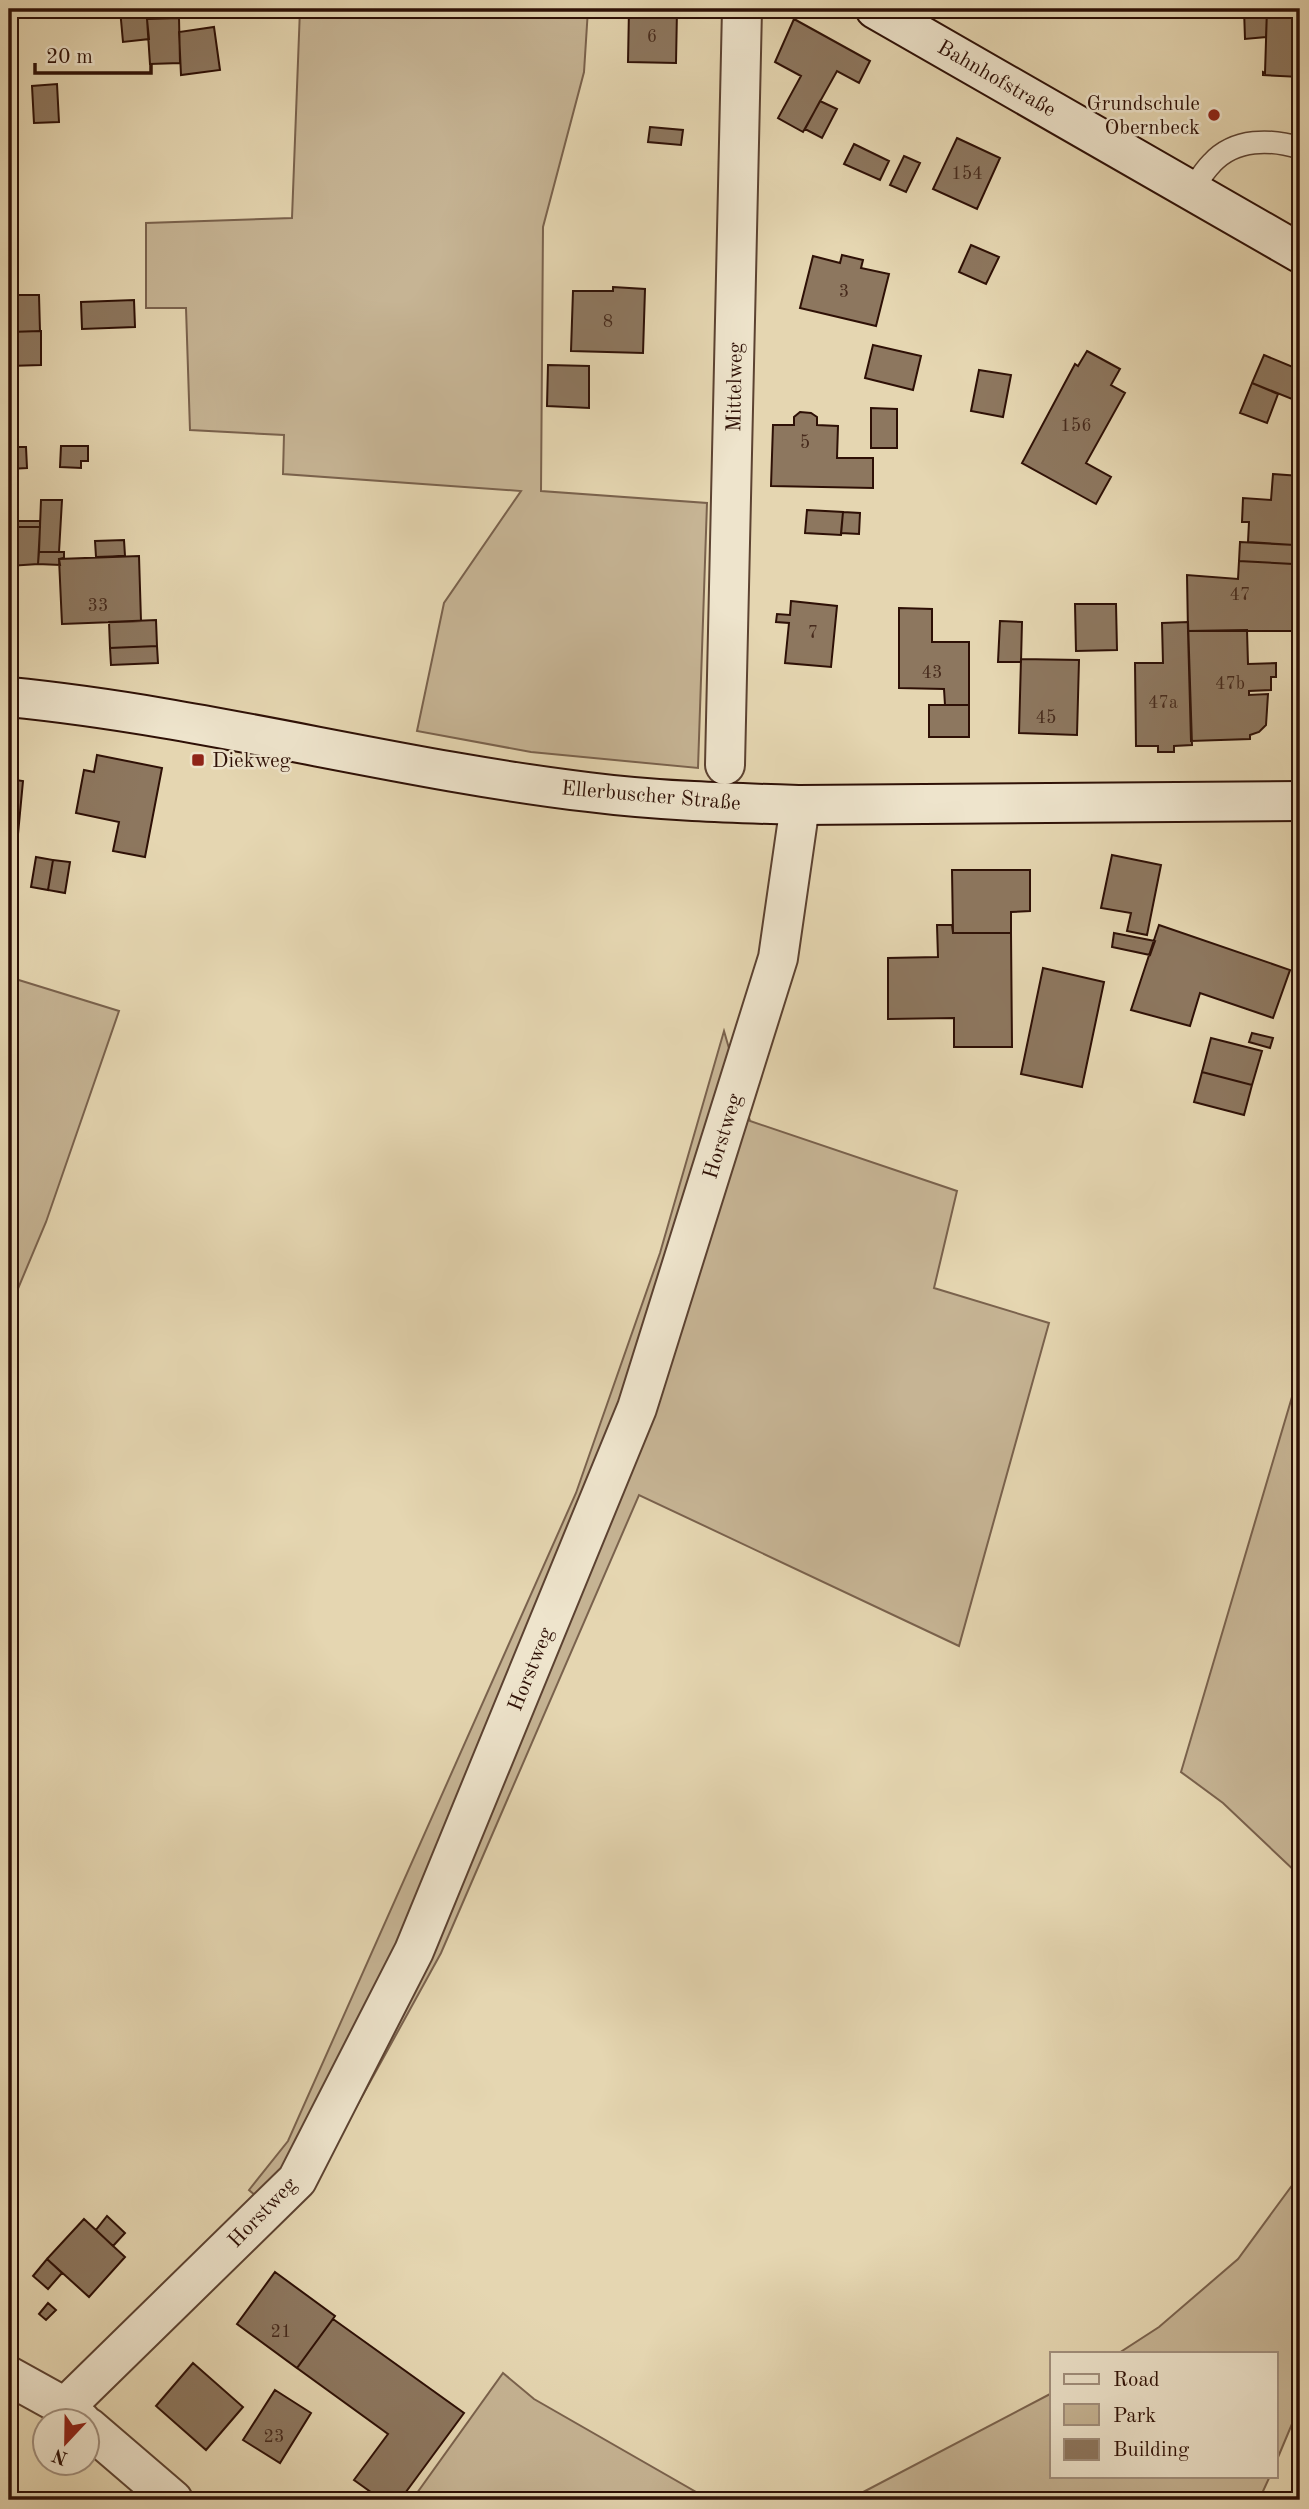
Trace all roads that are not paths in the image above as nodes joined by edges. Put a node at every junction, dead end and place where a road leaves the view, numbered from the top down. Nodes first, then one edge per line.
1 (742, 9) edge
2 (875, 9) edge
3 (1300, 148) edge
4 (1192, 190) junction
5 (1300, 253) edge
6 (9, 697) edge
7 (725, 765) dead end
8 (1300, 801) edge
9 (800, 805) junction
10 (9, 2376) edge
11 (62, 2408) edge
12 (87, 2408) edge
13 (102, 2439) edge
14 (173, 2500) edge

1 - 7 street, Mittelweg
2 - 4 street, Bahnhofstraße
3 - 4 lane
4 - 5 street, Bahnhofstraße
6 - 9 street, Ellerbuscher Straße
8 - 9 street, Ellerbuscher Straße
9 - 12 street, Horstweg
10 - 11 street
13 - 14 street

